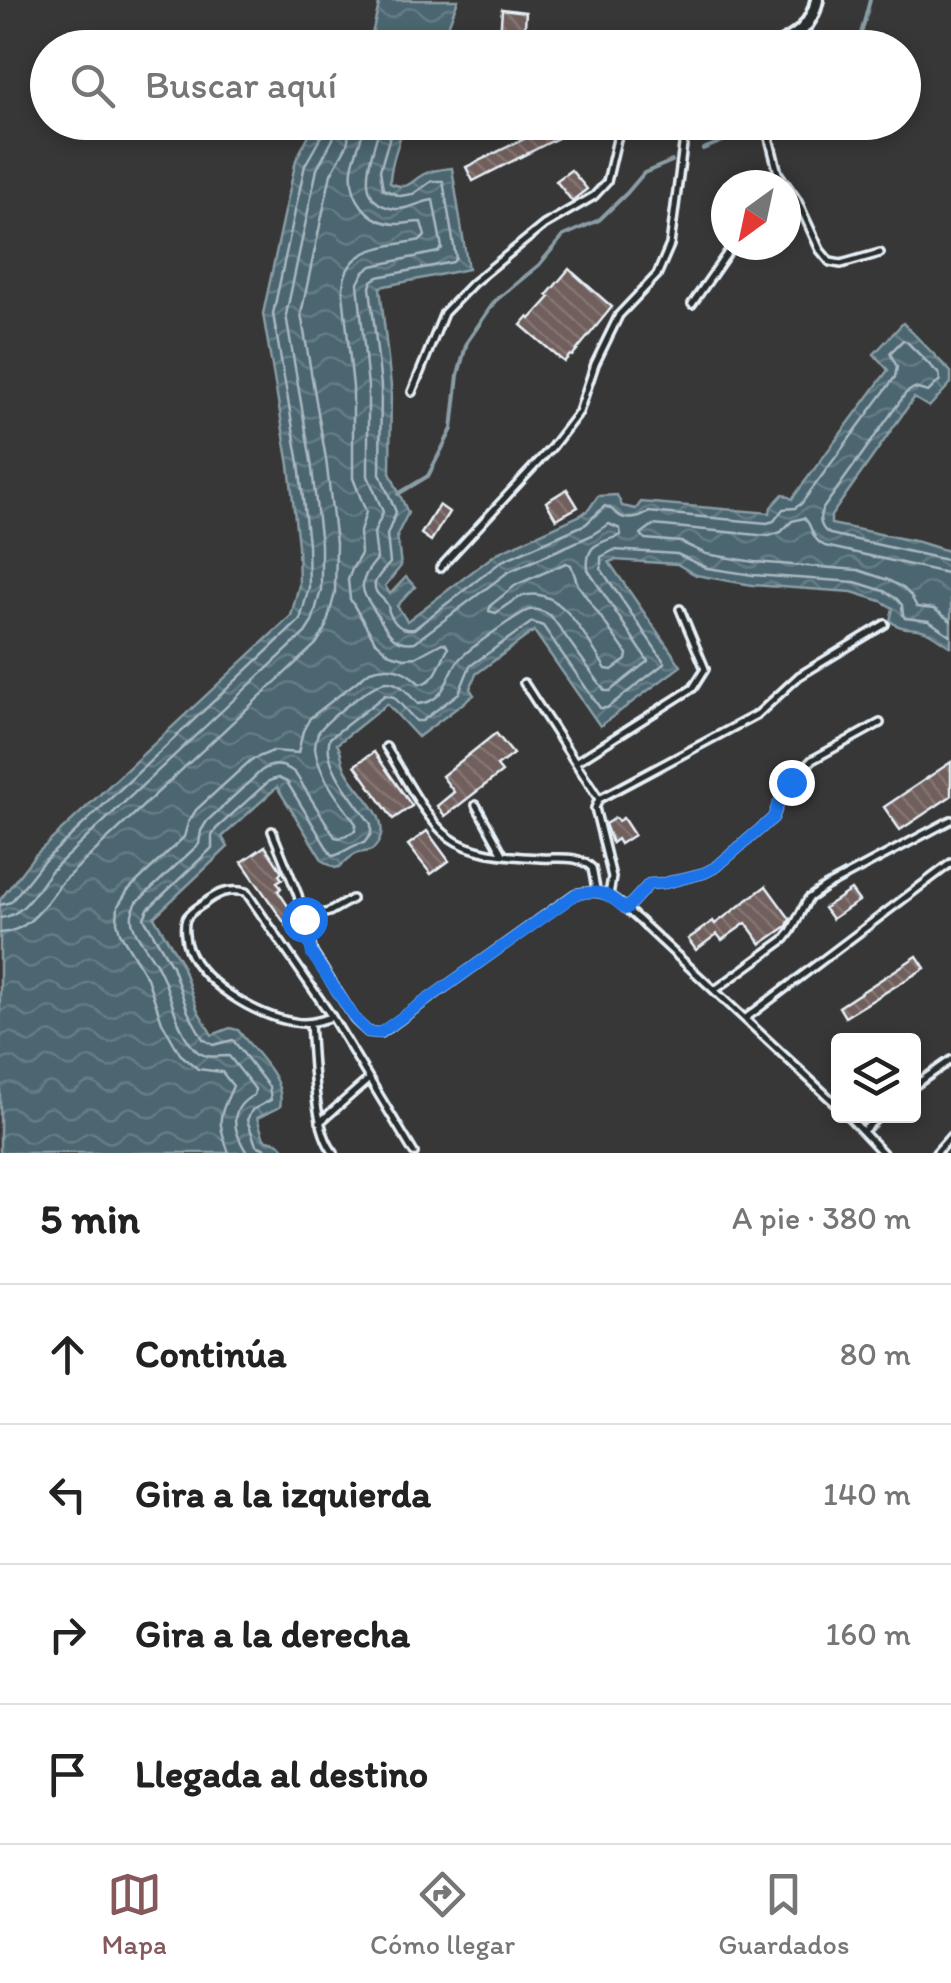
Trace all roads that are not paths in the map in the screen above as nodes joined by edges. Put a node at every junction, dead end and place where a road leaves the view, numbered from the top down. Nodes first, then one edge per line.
1 (817, 0) edge
2 (804, 30) edge
3 (618, 140) edge
4 (684, 140) edge
5 (769, 140) edge
6 (777, 170) edge
7 (801, 210) edge
8 (880, 253) dead end
9 (722, 260) edge
10 (692, 304) dead end
11 (412, 392) dead end
12 (440, 568) dead end
13 (680, 609) dead end
14 (885, 624) dead end
15 (524, 684) dead end
16 (880, 723) dead end
17 (386, 746) dead end
18 (576, 762) junction
19 (599, 798) junction
20 (476, 805) dead end
21 (951, 820) edge
22 (272, 831) dead end
23 (503, 854) junction
24 (951, 863) edge
25 (596, 890) junction
26 (608, 894) junction
27 (352, 899) dead end
28 (626, 909) junction
29 (304, 919) junction
30 (715, 990) junction
31 (332, 1017) junction
32 (746, 1018) junction
33 (310, 1024) junction
34 (951, 1060) edge
35 (369, 1079) junction
36 (921, 1081) edge
37 (831, 1099) edge
38 (320, 1122) junction
39 (856, 1123) edge
40 (872, 1123) edge
41 (864, 1130) junction
42 (951, 1136) edge
43 (334, 1153) edge
44 (414, 1153) edge
45 (883, 1153) edge
46 (936, 1153) edge

1 - 2 street
3 - 11 lane
4 - 12 lane
5 - 6 lane
7 - 8 lane
9 - 10 lane
13 - 18 lane
14 - 19 lane
15 - 18 lane
16 - 28 lane
17 - 23 lane
18 - 19 lane
19 - 26 lane
20 - 23 lane
21 - 30 lane
22 - 29 lane
23 - 25 lane
24 - 32 lane
25 - 26 lane
25 - 29 lane
26 - 28 lane
27 - 29 lane
28 - 30 lane
30 - 32 lane
31 - 33 lane
31 - 33 lane
31 - 35 lane
32 - 37 lane
33 - 38 lane
34 - 36 lane
35 - 38 lane
35 - 44 lane
38 - 43 lane
39 - 41 lane
40 - 41 lane
41 - 45 lane
42 - 46 lane

